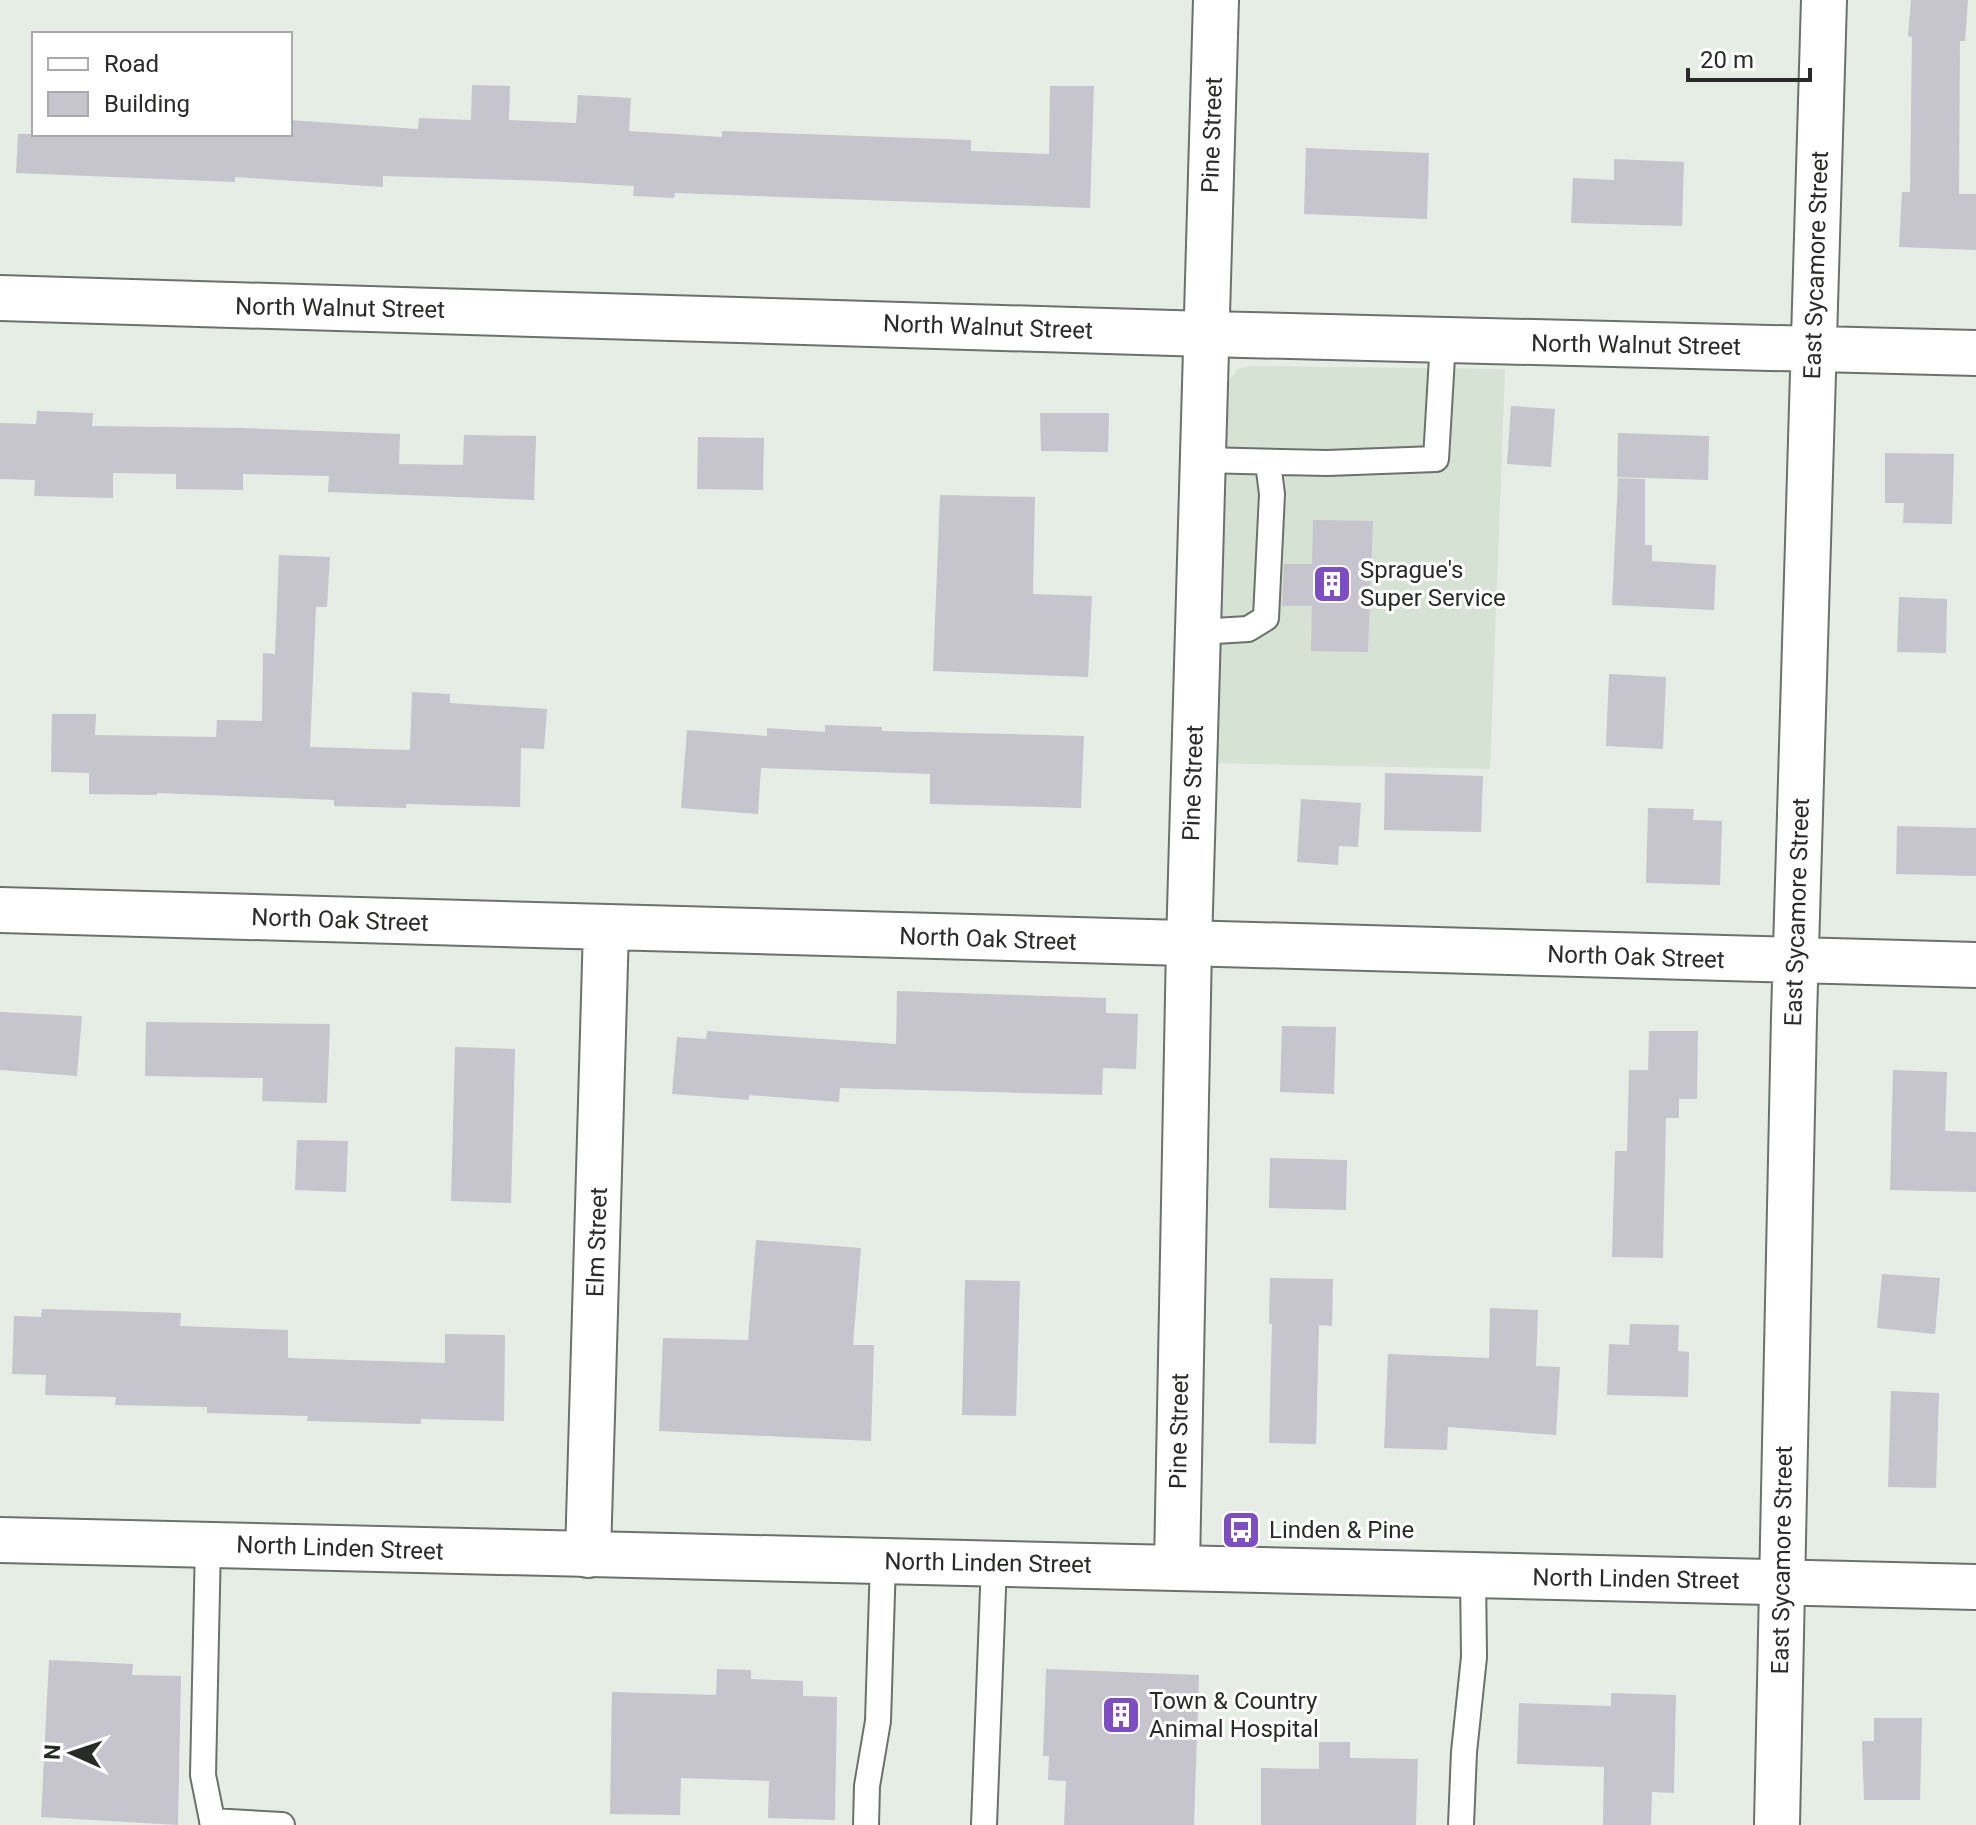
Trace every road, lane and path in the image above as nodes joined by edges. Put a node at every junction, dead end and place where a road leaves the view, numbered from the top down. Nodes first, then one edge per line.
1 (1216, 0) edge
2 (1824, 0) edge
3 (0, 298) edge
4 (1206, 334) junction
5 (1443, 340) junction
6 (1813, 349) junction
7 (1976, 353) edge
8 (1202, 460) junction
9 (1268, 463) junction
10 (1198, 632) junction
11 (0, 910) edge
12 (606, 928) junction
13 (1189, 945) junction
14 (1796, 961) junction
15 (1976, 965) edge
16 (0, 1540) edge
17 (208, 1543) junction
18 (588, 1555) junction
19 (883, 1561) junction
20 (994, 1563) junction
21 (1177, 1566) junction
22 (1473, 1574) junction
23 (1782, 1582) junction
24 (1976, 1587) edge
25 (213, 1823) edge
26 (282, 1825) edge
27 (866, 1825) edge
28 (984, 1825) edge
29 (1461, 1825) edge
30 (1777, 1825) edge

1 - 4 street, Pine Street
2 - 6 street, East Sycamore Street
3 - 4 street, North Walnut Street
4 - 5 street, North Walnut Street
4 - 8 street, Pine Street
5 - 6 street, North Walnut Street
5 - 9 lane
6 - 7 street, North Walnut Street
6 - 14 street, East Sycamore Street
8 - 9 lane
8 - 10 street, Pine Street
9 - 10 lane
10 - 13 street, Pine Street
11 - 12 street, North Oak Street
12 - 13 street, North Oak Street
12 - 18 street, Elm Street
13 - 14 street, North Oak Street
13 - 21 street, Pine Street
14 - 15 street, North Oak Street
14 - 23 street, East Sycamore Street
16 - 17 street, North Linden Street
17 - 18 street, North Linden Street
17 - 25 lane
18 - 19 street, North Linden Street
19 - 20 street, North Linden Street
19 - 27 lane
20 - 21 street, North Linden Street
20 - 28 lane
21 - 22 street, North Linden Street
22 - 23 street, North Linden Street
22 - 29 lane
23 - 24 street, North Linden Street
23 - 30 street, East Sycamore Street
25 - 26 lane

